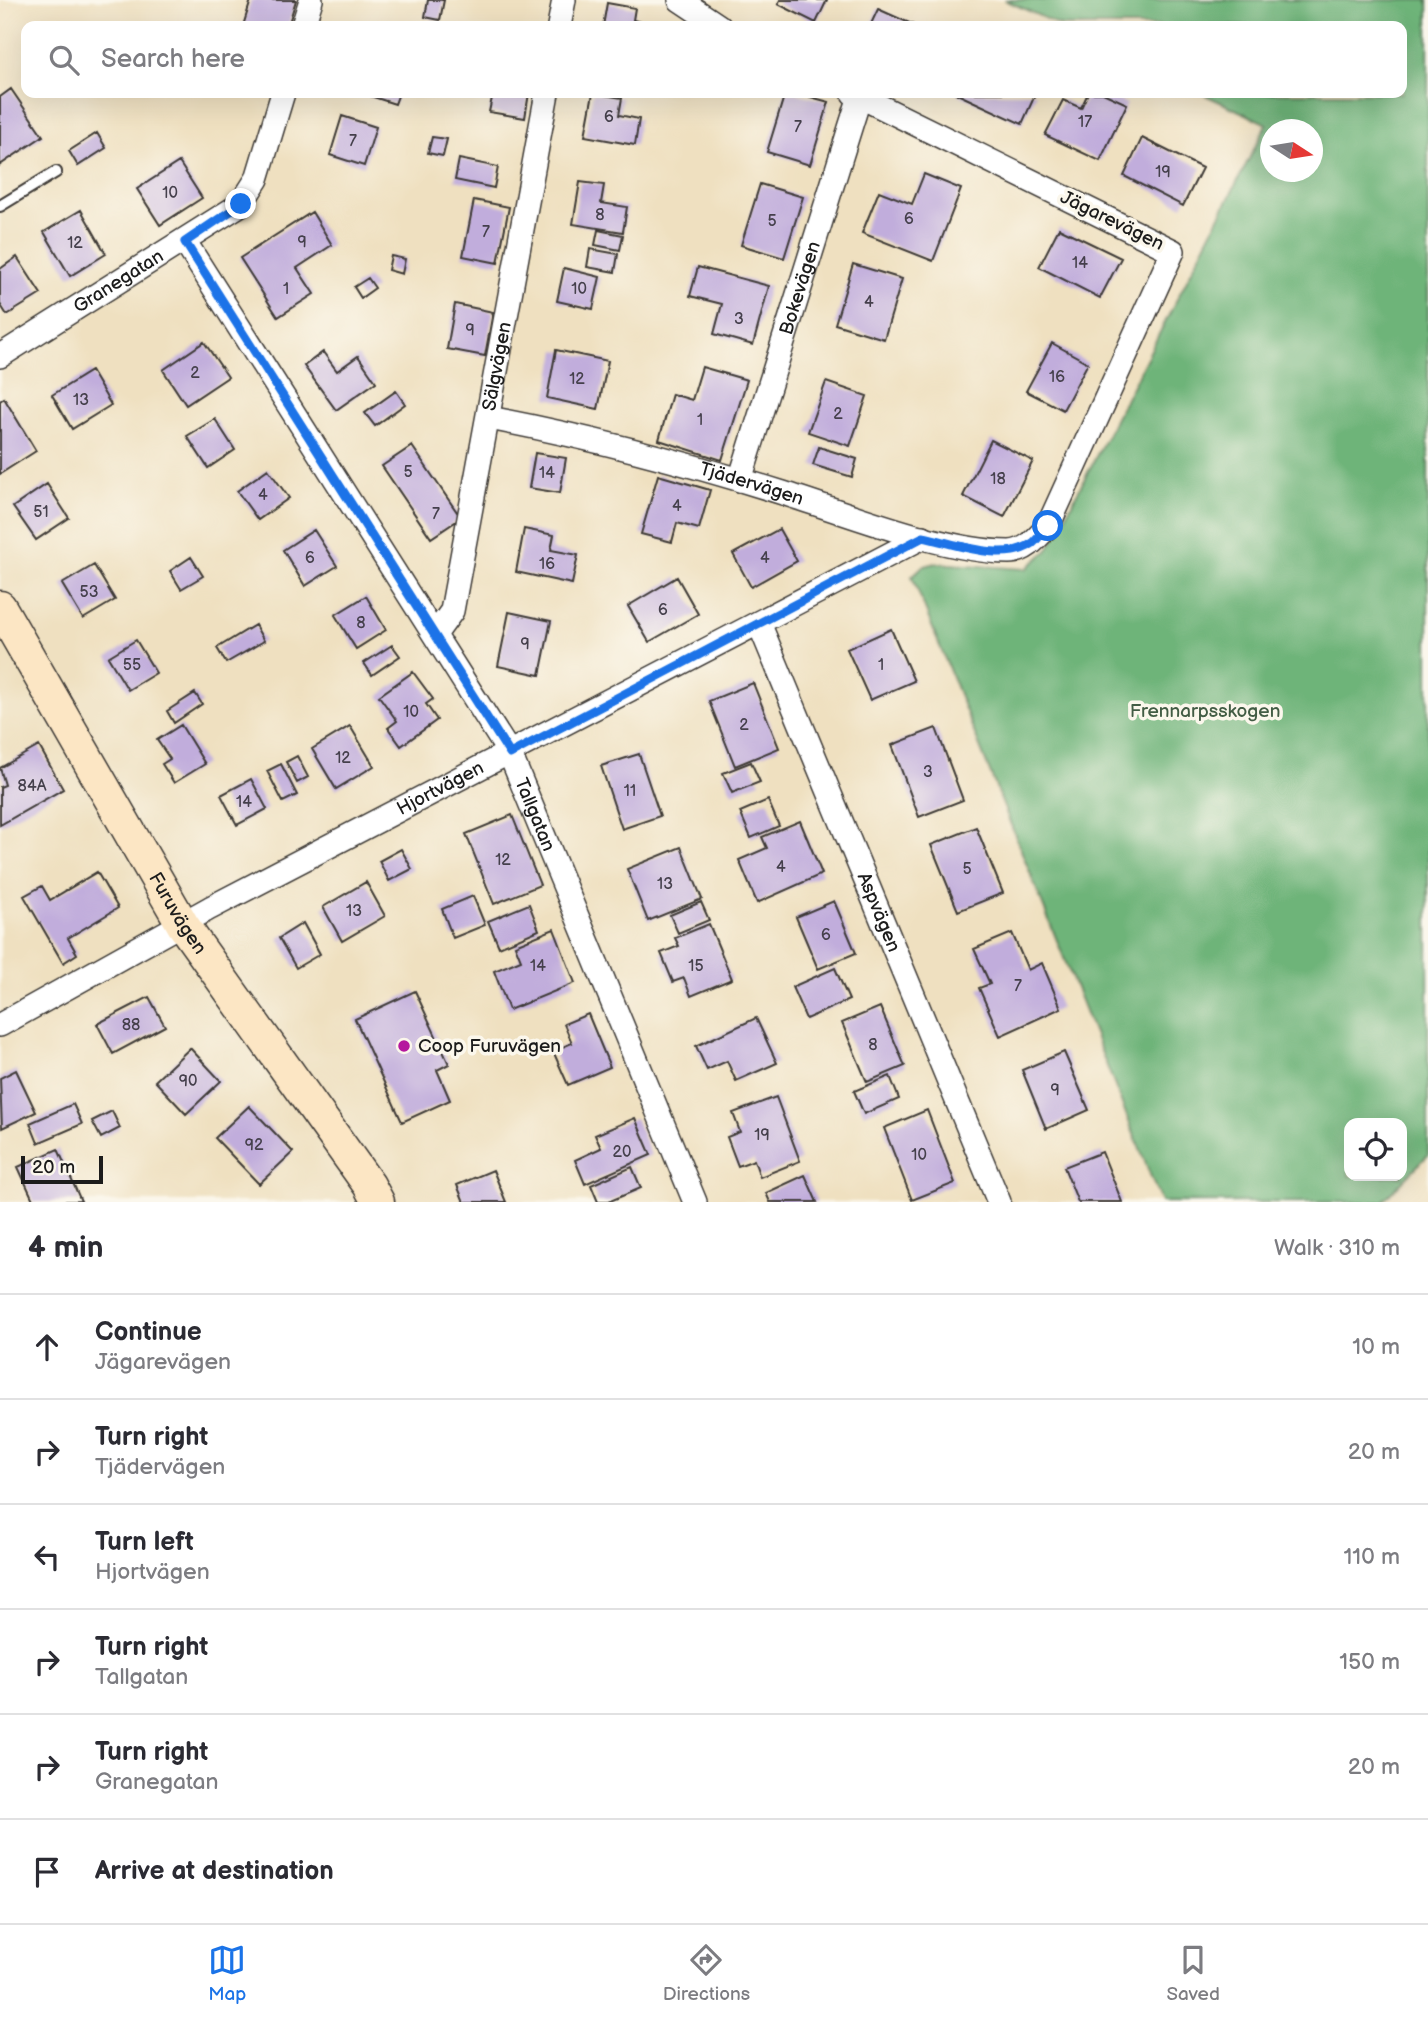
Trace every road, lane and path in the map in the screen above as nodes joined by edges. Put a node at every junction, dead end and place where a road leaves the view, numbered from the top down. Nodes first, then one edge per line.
1 (311, 0) edge
2 (564, 0) edge
3 (680, 0) edge
4 (305, 21) edge
5 (560, 21) edge
6 (712, 21) edge
7 (281, 98) edge
8 (546, 98) edge
9 (855, 98) edge
10 (864, 98) edge
11 (56, 172) dead end
12 (0, 206) edge
13 (185, 242) junction
14 (0, 356) edge
15 (489, 418) junction
16 (740, 480) junction
17 (923, 537) junction
18 (1013, 552) joint
19 (0, 607) edge
20 (759, 623) junction
21 (436, 633) junction
22 (510, 754) junction
23 (183, 925) junction
24 (0, 1025) edge
25 (378, 1202) edge
26 (695, 1202) edge
27 (999, 1202) edge

1 - 4 street
2 - 5 street
3 - 6 street
7 - 13 street, Granegatan
8 - 15 street, Sälgvägen
9 - 16 street, Bokevägen
10 - 18 street, Jägarevägen
11 - 12 lane
13 - 14 street, Granegatan
13 - 21 street, Tallgatan
15 - 16 street, Tjädervägen
15 - 21 street, Sälgvägen
16 - 17 street, Tjädervägen
17 - 18 street, Tjädervägen
17 - 20 street, Hjortvägen
19 - 23 street, Furuvägen
20 - 22 street, Hjortvägen
20 - 27 street, Aspvägen
21 - 22 street, Tallgatan
22 - 23 street, Hjortvägen
22 - 26 street, Tallgatan
23 - 24 street, Hjortvägen
23 - 25 street, Furuvägen

